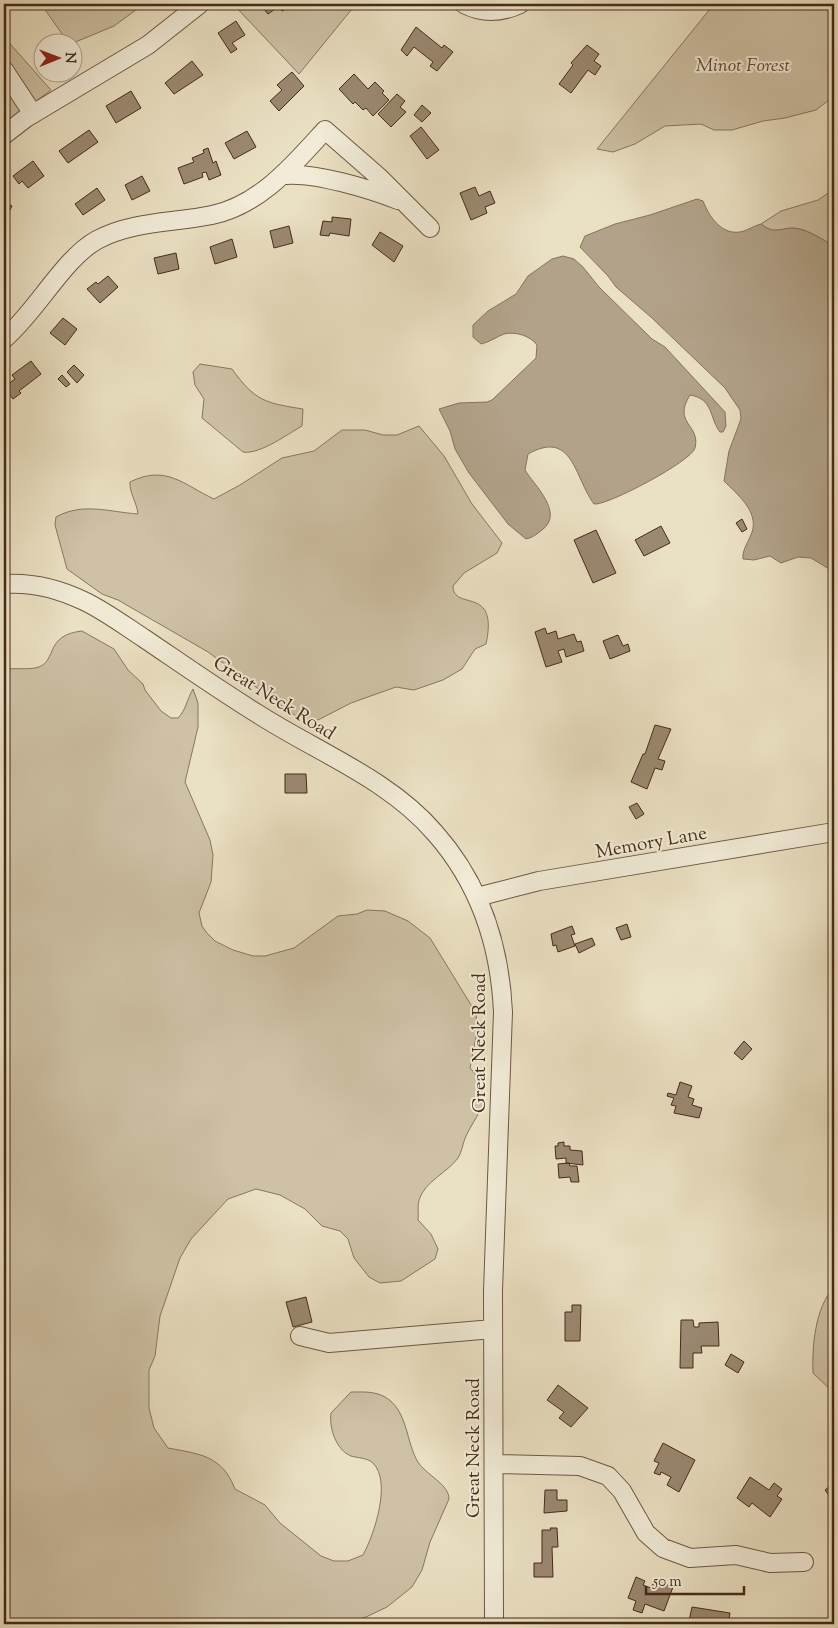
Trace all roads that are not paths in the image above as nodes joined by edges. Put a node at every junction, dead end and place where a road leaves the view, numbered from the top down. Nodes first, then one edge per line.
1 (200, 4) edge
2 (464, 4) edge
3 (520, 4) edge
4 (4, 70) edge
5 (32, 114) junction
6 (4, 135) edge
7 (285, 175) junction
8 (403, 202) junction
9 (430, 228) dead end
10 (4, 339) edge
11 (4, 584) edge
12 (834, 832) edge
13 (477, 897) junction
14 (493, 1329) junction
15 (300, 1336) dead end
16 (494, 1464) junction
17 (804, 1562) dead end
18 (494, 1624) edge

1 - 5 street
2 - 3 street
4 - 5 street
5 - 6 street
7 - 8 street
7 - 8 street
7 - 10 street
8 - 9 street
11 - 13 street, Great Neck Road
12 - 13 street, Memory Lane
13 - 14 street, Great Neck Road
14 - 15 street
14 - 16 street, Great Neck Road
16 - 17 street
16 - 18 street, Great Neck Road

